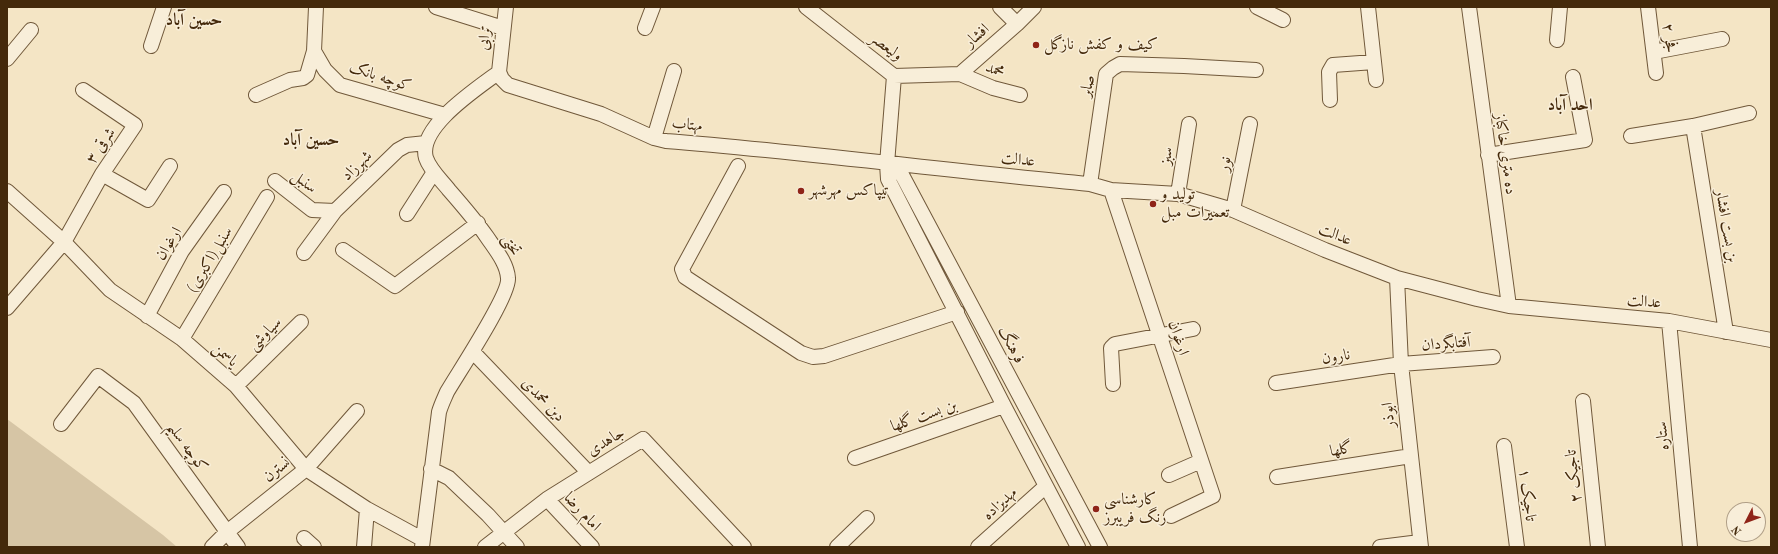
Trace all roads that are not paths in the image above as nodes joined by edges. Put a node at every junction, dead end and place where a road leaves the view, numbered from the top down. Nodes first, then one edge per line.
1 (164, 7) edge
2 (316, 7) edge
3 (436, 7) edge
4 (506, 7) edge
5 (653, 7) edge
6 (806, 7) edge
7 (1000, 7) edge
8 (1034, 7) edge
9 (1257, 7) edge
10 (1368, 7) edge
11 (1469, 7) edge
12 (1560, 7) edge
13 (1648, 7) edge
14 (1283, 20) dead end
15 (1017, 24) junction
16 (503, 28) junction
17 (645, 28) dead end
18 (31, 30) dead end
19 (1557, 40) dead end
20 (1722, 40) dead end
21 (151, 46) dead end
22 (314, 51) junction
23 (1654, 52) junction
24 (7, 59) edge
25 (1374, 62) junction
26 (1256, 70) dead end
27 (674, 71) dead end
28 (499, 72) junction
29 (1656, 73) dead end
30 (960, 74) junction
31 (894, 76) junction
32 (1572, 77) dead end
33 (1376, 80) dead end
34 (83, 90) dead end
35 (256, 95) dead end
36 (1020, 95) dead end
37 (1330, 100) dead end
38 (1749, 113) dead end
39 (445, 115) junction
40 (1189, 124) dead end
41 (1250, 124) dead end
42 (1693, 126) junction
43 (1631, 136) dead end
44 (654, 138) junction
45 (426, 143) junction
46 (1488, 155) junction
47 (887, 164) junction
48 (170, 166) dead end
49 (738, 166) dead end
50 (434, 172) junction
51 (102, 174) junction
52 (275, 180) dead end
53 (1090, 184) junction
54 (1111, 190) junction
55 (7, 191) edge
56 (224, 192) dead end
57 (1178, 194) junction
58 (267, 197) dead end
59 (1233, 210) junction
60 (335, 211) junction
61 (407, 214) dead end
62 (478, 223) junction
63 (64, 242) junction
64 (343, 250) dead end
65 (304, 253) dead end
66 (1397, 278) junction
67 (1509, 306) junction
68 (7, 308) edge
69 (957, 312) junction
70 (147, 316) junction
71 (1669, 321) junction
72 (301, 322) dead end
73 (1193, 329) dead end
74 (1726, 332) junction
75 (1160, 336) junction
76 (182, 340) junction
77 (1771, 340) edge
78 (472, 352) junction
79 (1493, 357) dead end
80 (1401, 364) junction
81 (1276, 383) dead end
82 (1113, 384) dead end
83 (236, 386) junction
84 (1583, 402) dead end
85 (1004, 406) junction
86 (357, 411) dead end
87 (61, 424) dead end
88 (1504, 446) dead end
89 (1411, 456) junction
90 (855, 458) dead end
91 (1201, 461) junction
92 (306, 469) junction
93 (431, 469) junction
94 (588, 472) junction
95 (1169, 475) dead end
96 (1276, 477) dead end
97 (1046, 486) junction
98 (547, 499) junction
99 (367, 509) junction
100 (1171, 516) dead end
101 (867, 518) dead end
102 (227, 532) junction
103 (504, 533) junction
104 (422, 543) edge
105 (1421, 544) edge
106 (212, 547) edge
107 (238, 547) edge
108 (364, 547) edge
109 (485, 547) edge
110 (517, 547) edge
111 (592, 547) edge
112 (744, 547) edge
113 (837, 547) edge
114 (978, 547) edge
115 (1078, 547) edge
116 (1100, 547) edge
117 (1380, 547) edge
118 (1517, 547) edge
119 (1598, 547) edge
120 (1690, 547) edge

1 - 21 street
2 - 22 street
3 - 16 street
4 - 16 street, ترابی
5 - 17 street
6 - 31 street, ولیعصر
7 - 15 street
8 - 15 street, افشار
9 - 14 street
10 - 25 street
11 - 46 street, ده متری خاکباز
12 - 19 street
13 - 23 street, فجر ۲
15 - 30 street, افشار
16 - 28 street, ترابی
18 - 24 street
20 - 23 street
22 - 35 street
22 - 39 street, کوچه بانک
23 - 29 street, فجر ۲
25 - 33 street
25 - 37 street
26 - 53 street, صابر
27 - 44 street
28 - 39 street
28 - 44 street, مهتاب
30 - 31 street, ولیعصر
30 - 36 street, محمد
31 - 47 street, فرهنگ
32 - 46 street
34 - 51 street, ۳ شرقی
38 - 42 street
39 - 45 street
40 - 57 street, سبز
41 - 59 street, نور
42 - 43 street
42 - 74 street, بن بست افشار
44 - 47 street, مهتاب
45 - 50 street, تختی
45 - 60 street, شهرزاد
46 - 67 street, ده متری خاکباز
47 - 53 street, عدالت
47 - 69 street, فرهنگ
47 - 116 street, فرهنگ
48 - 51 street
49 - 69 street
50 - 61 street
50 - 62 street, تختی
51 - 63 street, ۳ شرقی
52 - 60 street, سنبل
53 - 54 street, عدالت
54 - 57 street, عدالت
54 - 75 street, ارغوان
55 - 63 street, یاسمن
56 - 70 street, ارغوان
57 - 59 street, عدالت
58 - 76 street, سنبل(اکبری)
59 - 66 street, عدالت
60 - 65 street, شهرزاد
62 - 64 street
62 - 78 street, تختی
63 - 68 street, ۳ شرقی
63 - 70 street, یاسمن
66 - 67 street, عدالت
66 - 80 street, ابوذر
67 - 71 street, عدالت
69 - 85 street, فرهنگ
70 - 76 street, یاسمن
71 - 74 street, عدالت
71 - 120 street, ستاره
72 - 83 street, سیاوشی
73 - 75 street
74 - 77 street, عدالت
75 - 82 street
75 - 91 street, ارغوان
76 - 83 street, یاسمن
78 - 93 street, تختی
78 - 94 street, دین محمدی
79 - 80 street, آفتابگردان
80 - 81 street, نارون
80 - 89 street, ابوذر
83 - 92 street, یاسمن
84 - 119 street, تاجیک ۲
85 - 90 street, بن بست گلها
85 - 97 street, فرهنگ
86 - 92 street, نسترن
87 - 102 street, کوچه سلیم
88 - 118 street, تاجیک ۱
89 - 96 street, گلها
89 - 105 street, ابوذر
91 - 95 street
91 - 100 street, ارغوان
92 - 99 street, یاسمن
92 - 102 street, نسترن
93 - 103 street
93 - 104 street, تختی
94 - 98 street, جاهدی
94 - 112 street, جاهدی
97 - 114 street, مهدیزاده
97 - 115 street, فرهنگ
98 - 103 street, جاهدی
98 - 111 street, امام رضا
99 - 104 street, یاسمن
99 - 108 street
101 - 113 street
102 - 106 street, نسترن
102 - 107 street, کوچه سلیم
103 - 109 street, جاهدی
103 - 110 street
105 - 117 street

